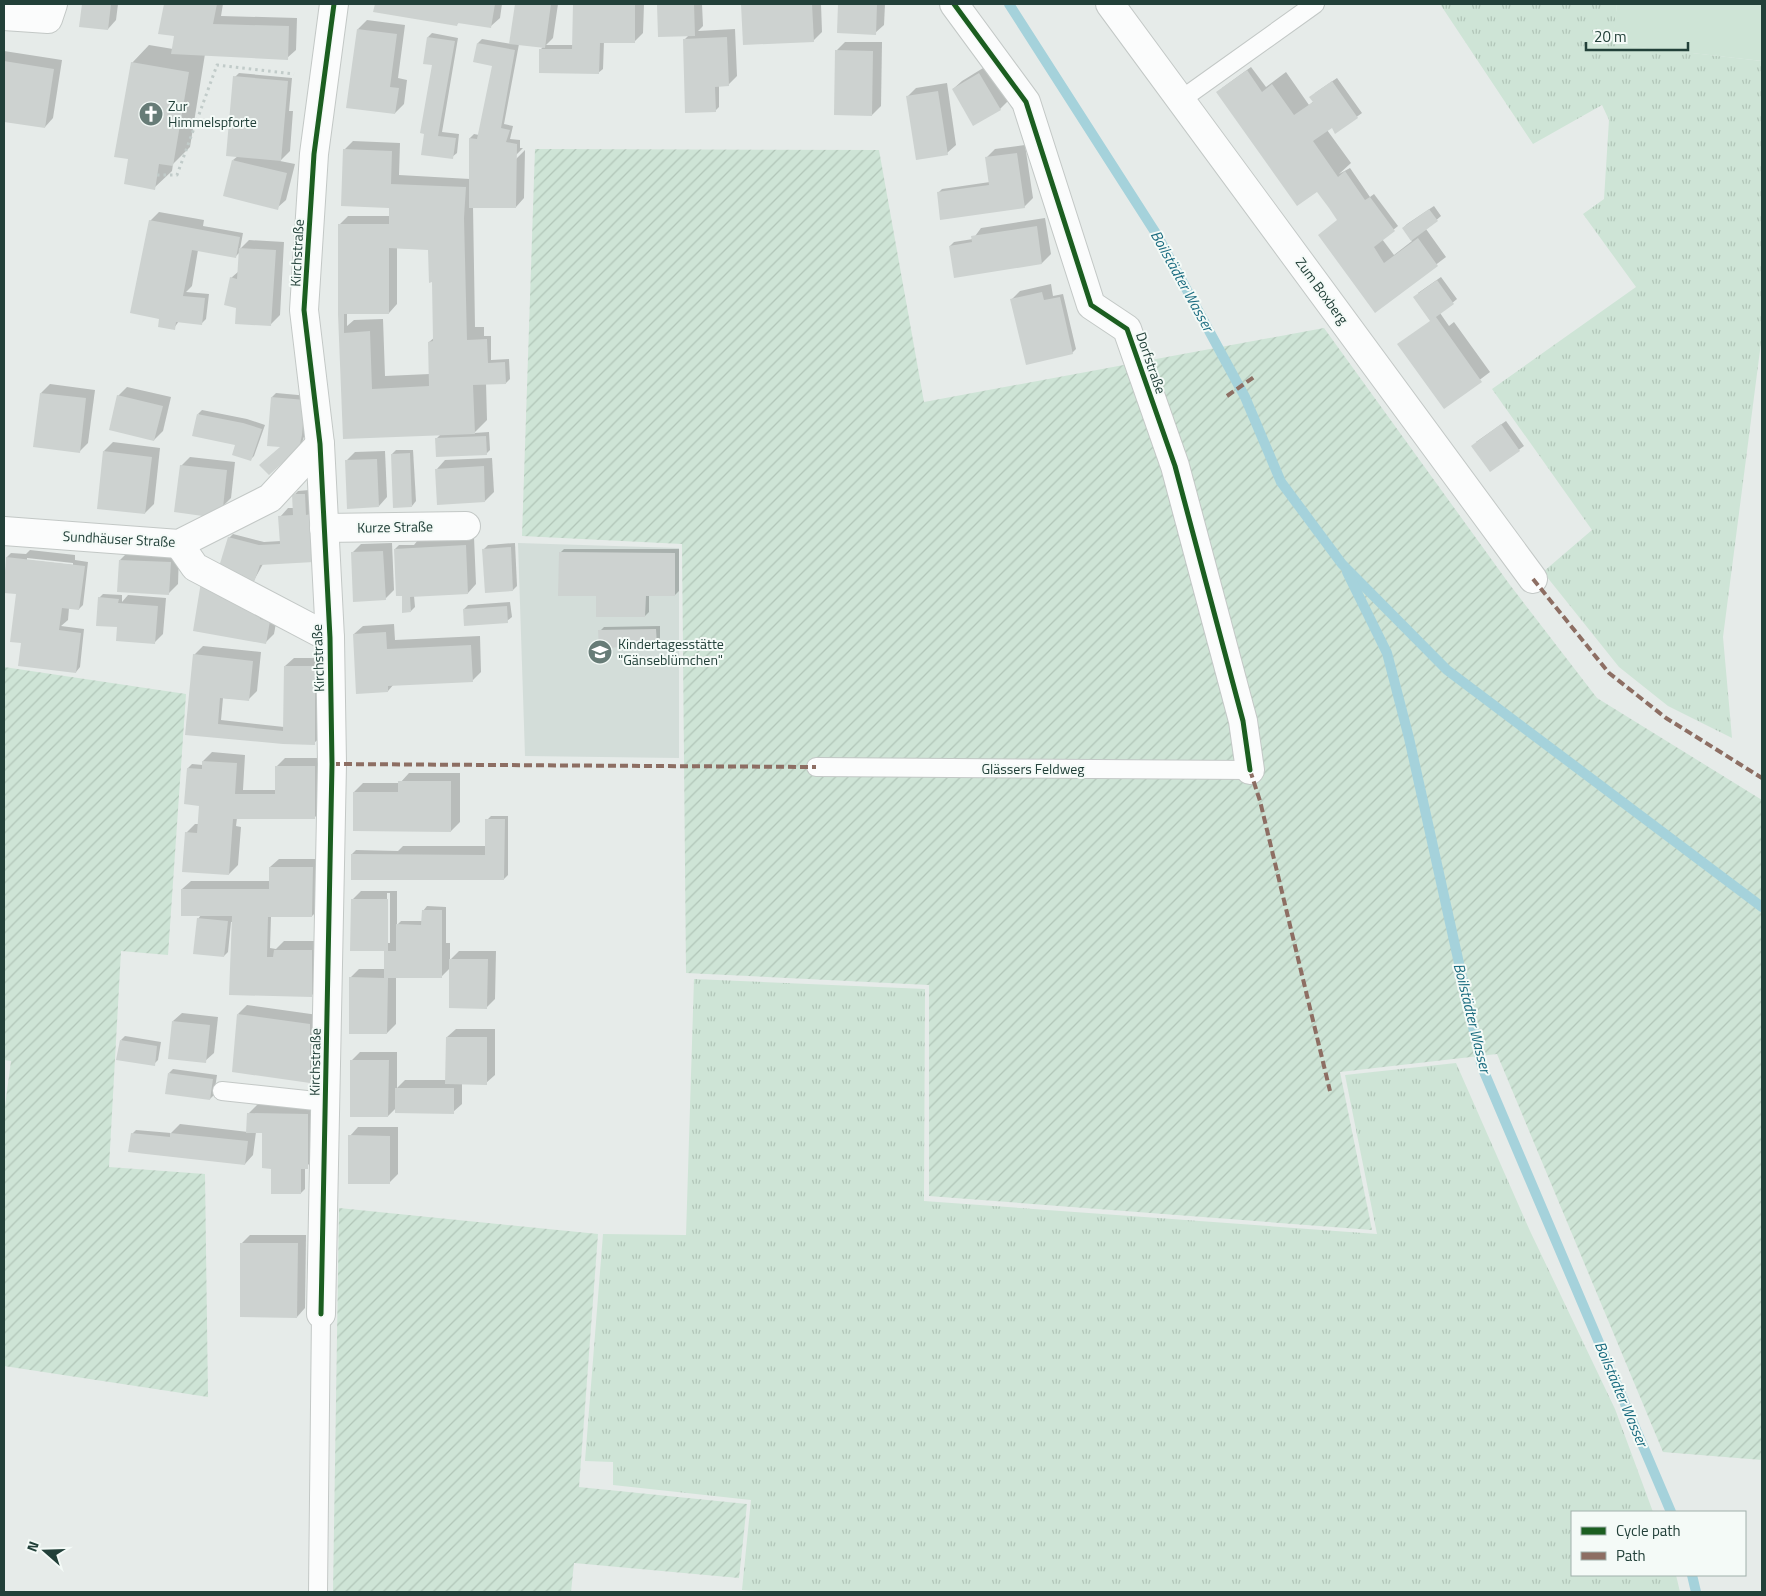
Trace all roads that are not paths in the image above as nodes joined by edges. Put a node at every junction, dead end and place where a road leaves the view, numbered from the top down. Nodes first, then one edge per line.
1 (53, 4) edge
2 (334, 4) edge
3 (954, 4) edge
4 (1110, 4) edge
5 (1315, 4) edge
6 (4, 16) edge
7 (1182, 99) junction
8 (320, 444) junction
9 (466, 526) dead end
10 (324, 528) junction
11 (4, 531) edge
12 (179, 544) junction
13 (1533, 579) dead end
14 (330, 638) junction
15 (816, 767) dead end
16 (1250, 770) joint
17 (222, 1091) dead end
18 (326, 1102) junction
19 (321, 1314) joint
20 (318, 1592) edge

1 - 6 street
2 - 8 street, Kirchstraße
3 - 16 street, Dorfstraße
4 - 7 street, Zum Boxberg
5 - 7 lane
7 - 13 street, Zum Boxberg
8 - 10 street, Kirchstraße
8 - 12 street, Sundhäuser Straße
9 - 10 street, Kurze Straße
10 - 14 street, Kirchstraße
11 - 12 street, Sundhäuser Straße
12 - 14 street, Kirchstraße
14 - 18 street, Kirchstraße
15 - 16 lane, Glässers Feldweg
17 - 18 lane
18 - 19 street, Kirchstraße
19 - 20 lane

